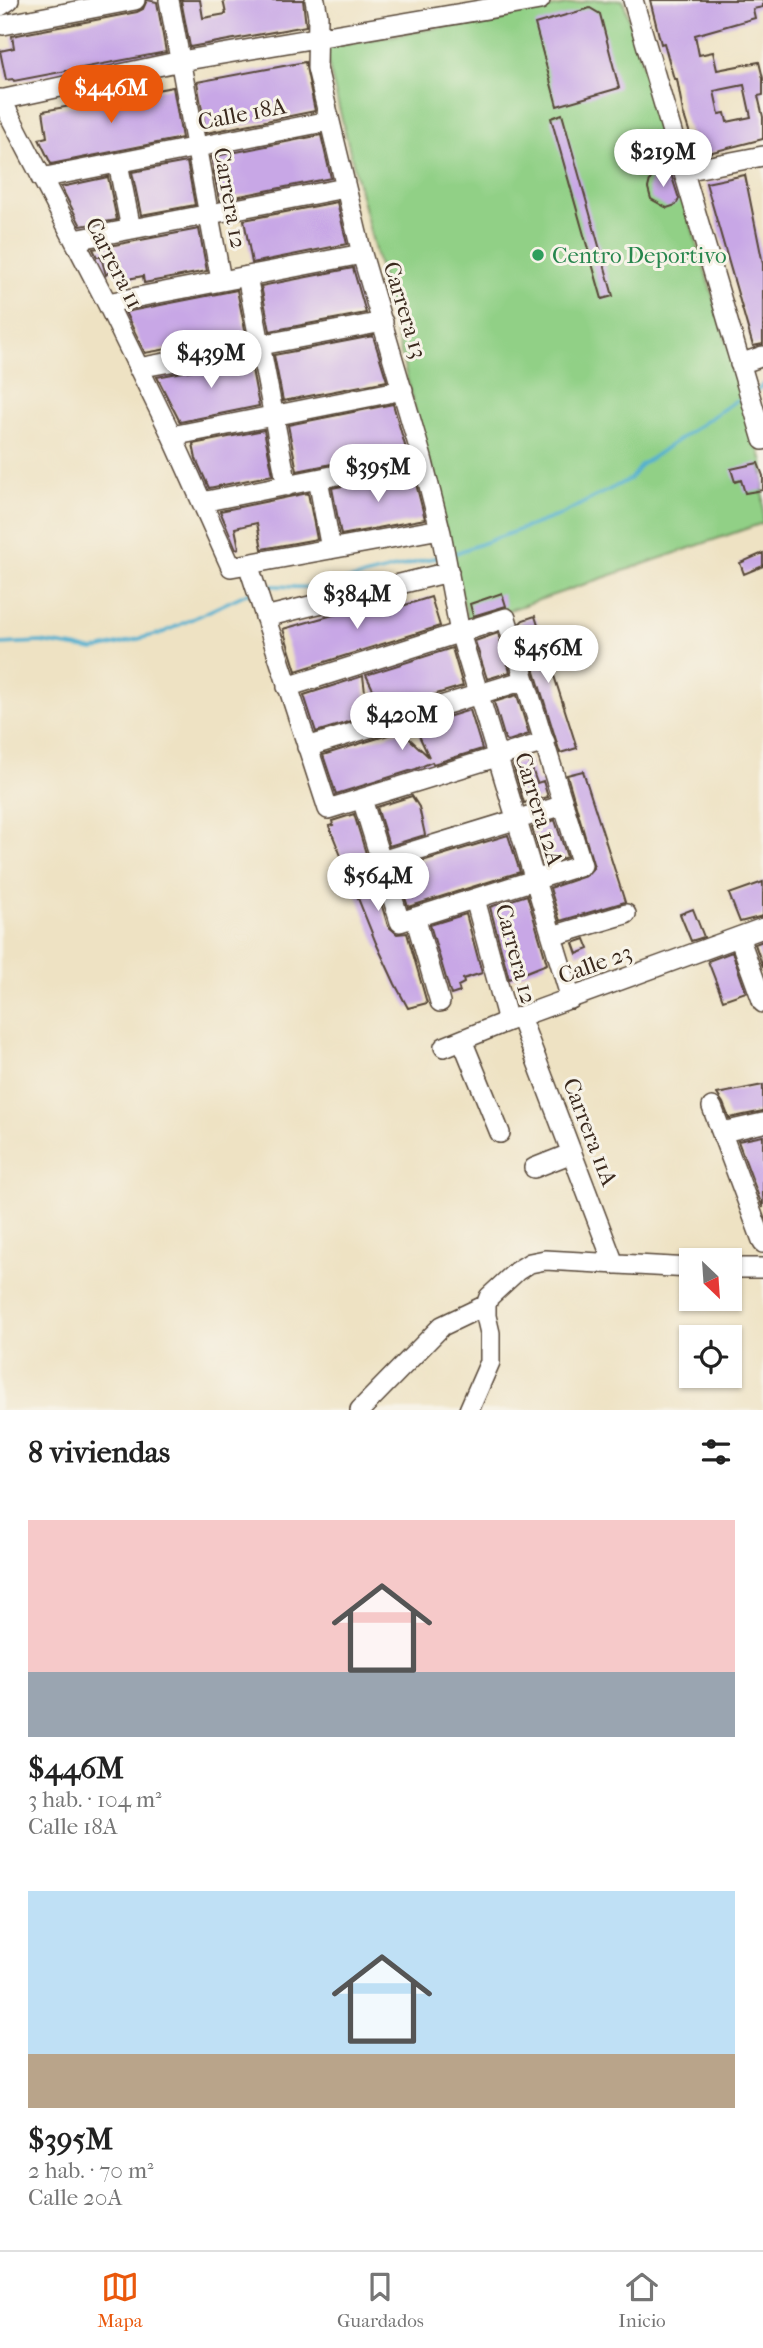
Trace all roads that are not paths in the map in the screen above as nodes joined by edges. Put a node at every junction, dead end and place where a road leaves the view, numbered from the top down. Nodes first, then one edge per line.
1 (9, 0) edge
2 (135, 0) edge
3 (169, 0) edge
4 (315, 0) edge
5 (540, 0) edge
6 (633, 0) edge
7 (2, 15) edge
8 (318, 38) junction
9 (181, 61) junction
10 (0, 99) edge
11 (329, 121) junction
12 (197, 148) junction
13 (763, 156) edge
14 (118, 163) junction
15 (684, 171) junction
16 (41, 178) junction
17 (345, 188) junction
18 (209, 214) junction
19 (131, 229) junction
20 (75, 240) junction
21 (362, 254) junction
22 (247, 276) junction
23 (221, 280) junction
24 (107, 303) junction
25 (383, 322) junction
26 (260, 344) junction
27 (763, 356) edge
28 (740, 364) junction
29 (138, 368) junction
30 (403, 390) junction
31 (274, 415) junction
32 (172, 436) junction
33 (763, 440) edge
34 (422, 458) junction
35 (318, 480) junction
36 (287, 486) junction
37 (202, 502) junction
38 (440, 531) junction
39 (331, 549) junction
40 (239, 565) junction
41 (448, 569) junction
42 (265, 617) junction
43 (460, 633) junction
44 (526, 680) junction
45 (288, 687) junction
46 (479, 694) junction
47 (544, 743) junction
48 (307, 747) junction
49 (498, 757) junction
50 (362, 799) junction
51 (564, 805) junction
52 (517, 819) junction
53 (381, 861) junction
54 (535, 880) junction
55 (475, 899) junction
56 (626, 914) dead end
57 (408, 919) junction
58 (763, 928) edge
59 (552, 936) junction
60 (739, 937) junction
61 (571, 999) junction
62 (440, 1002) dead end
63 (763, 1003) edge
64 (514, 1019) junction
65 (712, 1107) dead end
66 (763, 1123) edge
67 (723, 1132) junction
68 (500, 1133) dead end
69 (572, 1153) junction
70 (534, 1168) dead end
71 (758, 1199) edge
72 (763, 1243) edge
73 (614, 1264) junction
74 (679, 1267) edge
75 (742, 1268) edge
76 (763, 1268) edge
77 (486, 1305) junction
78 (360, 1410) edge
79 (469, 1410) edge

1 - 7 street
2 - 7 street
3 - 9 street, Carrera 12
4 - 8 street, Carrera 13
5 - 8 street
6 - 15 street
8 - 9 street
8 - 11 street, Carrera 13
9 - 10 street
9 - 12 street, Carrera 12
10 - 16 street, Carrera 11
11 - 12 street, Calle 18A
11 - 17 street, Carrera 13
12 - 14 street, Calle 18A
12 - 18 street, Carrera 12
13 - 15 street
14 - 16 street, Calle 18A
14 - 19 street
15 - 28 street
16 - 20 street, Carrera 11
17 - 18 street
17 - 21 street, Carrera 13
18 - 19 street
18 - 23 street, Carrera 12
19 - 20 street
20 - 24 street, Carrera 11
21 - 22 street
21 - 25 street, Carrera 13
22 - 23 street
22 - 26 street, Carrera 12
23 - 24 street
24 - 29 street, Carrera 11
25 - 26 street
25 - 30 street, Carrera 13
26 - 29 street
26 - 31 street, Carrera 12
27 - 28 street
28 - 33 street
29 - 32 street, Carrera 11
30 - 31 street
30 - 34 street, Carrera 13
31 - 32 street
31 - 36 street, Carrera 12
32 - 37 street, Carrera 11
34 - 35 street
34 - 38 street, Carrera 13
35 - 36 street
35 - 39 street
36 - 37 street
37 - 40 street, Carrera 11
38 - 39 street
38 - 41 street, Carrera 13
39 - 40 street
40 - 42 street, Carrera 11
41 - 42 street
41 - 43 street, Carrera 13
42 - 45 street, Carrera 11
43 - 44 street
43 - 45 street
43 - 46 street, Carrera 12A
44 - 46 street
44 - 47 street
45 - 48 street, Carrera 11
46 - 48 street
46 - 49 street, Carrera 12A
47 - 49 street
47 - 51 street
48 - 50 street, Carrera 11
49 - 50 street
49 - 52 street, Carrera 12A
50 - 53 street
51 - 52 street
51 - 54 street
52 - 53 street
52 - 54 street, Carrera 12A
53 - 57 street
54 - 55 street
54 - 59 street, Carrera 12A
55 - 57 street
55 - 64 street, Carrera 12
56 - 59 street
57 - 62 street
58 - 60 street, Calle 23
59 - 61 street, Carrera 12A
60 - 61 street, Calle 23
60 - 63 street
61 - 64 street, Calle 23
64 - 68 street, Calle 23
64 - 69 street, Carrera 11A
65 - 67 street
66 - 67 street
67 - 71 street
69 - 70 street
69 - 73 street, Carrera 11A
71 - 72 street
73 - 74 street
73 - 77 street
75 - 76 street
77 - 78 street
77 - 79 street

